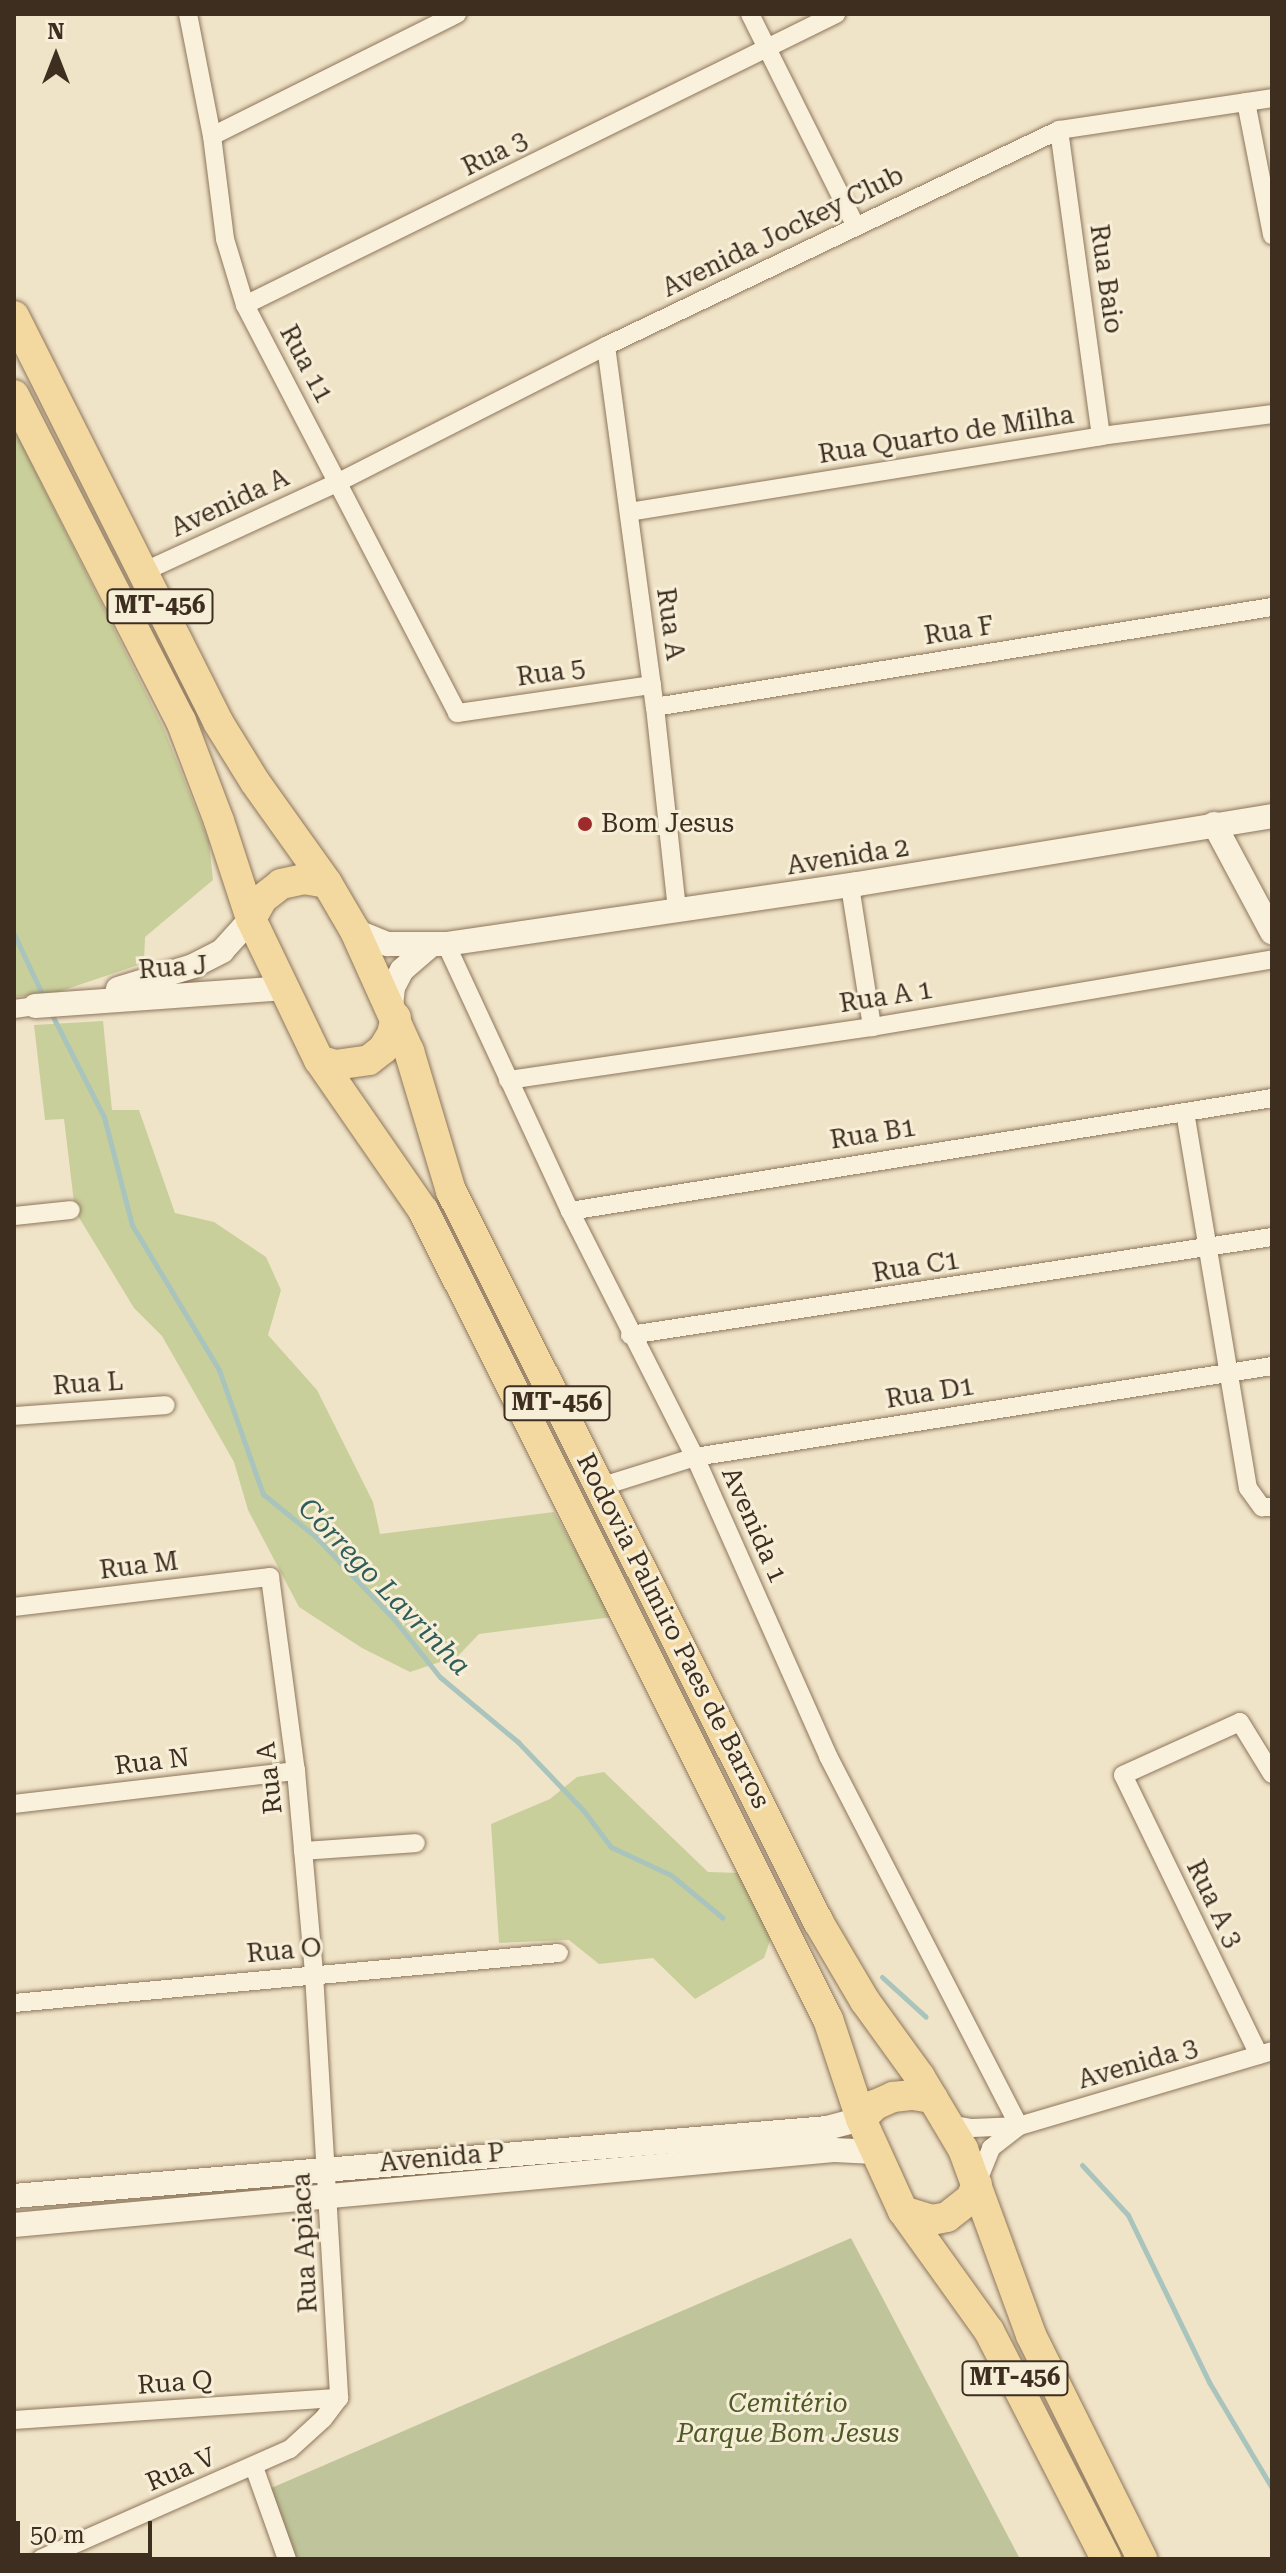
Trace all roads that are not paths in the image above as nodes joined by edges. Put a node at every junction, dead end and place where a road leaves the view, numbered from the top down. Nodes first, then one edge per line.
1 (188, 14) edge
2 (457, 14) edge
3 (750, 14) edge
4 (836, 14) edge
5 (767, 49) junction
6 (1272, 98) edge
7 (1246, 102) junction
8 (1059, 130) junction
9 (212, 136) junction
10 (855, 225) junction
11 (1272, 235) edge
12 (245, 305) junction
13 (14, 316) edge
14 (606, 346) junction
15 (14, 395) edge
16 (1272, 414) edge
17 (1101, 436) junction
18 (339, 482) junction
19 (629, 512) junction
20 (143, 572) junction
21 (1272, 607) edge
22 (652, 685) junction
23 (655, 707) junction
24 (457, 713) joint
25 (1272, 816) edge
26 (1214, 824) junction
27 (327, 883) junction
28 (850, 886) junction
29 (677, 910) junction
30 (251, 919) junction
31 (355, 931) junction
32 (1272, 932) edge
33 (439, 944) junction
34 (1272, 959) edge
35 (285, 988) junction
36 (66, 1004) junction
37 (25, 1008) edge
38 (394, 1012) junction
39 (872, 1027) junction
40 (319, 1060) junction
41 (508, 1080) junction
42 (1272, 1098) edge
43 (1185, 1112) junction
44 (71, 1210) dead end
45 (570, 1211) junction
46 (14, 1216) edge
47 (1272, 1237) edge
48 (1210, 1247) junction
49 (630, 1335) junction
50 (1272, 1366) edge
51 (1231, 1372) junction
52 (166, 1405) dead end
53 (14, 1416) edge
54 (695, 1457) junction
55 (600, 1487) junction
56 (1272, 1507) edge
57 (270, 1577) joint
58 (14, 1607) edge
59 (296, 1771) junction
60 (1272, 1774) edge
61 (14, 1804) edge
62 (416, 1843) dead end
63 (303, 1851) junction
64 (559, 1953) dead end
65 (314, 1974) junction
66 (14, 2003) edge
67 (1266, 2053) edge
68 (933, 2098) junction
69 (861, 2119) junction
70 (949, 2124) junction
71 (1019, 2126) junction
72 (875, 2152) junction
73 (327, 2168) junction
74 (977, 2184) junction
75 (14, 2196) edge
76 (328, 2197) junction
77 (903, 2211) junction
78 (14, 2225) edge
79 (339, 2398) junction
80 (14, 2420) edge
81 (254, 2467) junction
82 (41, 2559) edge
83 (287, 2559) edge
84 (1106, 2559) edge
85 (1142, 2559) edge

1 - 9 street, Rua 11
2 - 9 street
3 - 5 street
4 - 5 street, Rua 3
5 - 10 street
5 - 12 street, Rua 3
6 - 7 street, Avenida Jockey Club
7 - 8 street, Avenida Jockey Club
7 - 11 street
8 - 10 street, Avenida Jockey Club
8 - 17 street, Rua Baio
9 - 12 street, Rua 11
10 - 14 street, Avenida Jockey Club
12 - 18 street, Rua 11
13 - 20 main road, Rodovia Palmiro Paes de Barros / MT-456
14 - 18 street, Avenida Jockey Club
14 - 19 street, Rua A
15 - 30 main road, Rodovia Palmiro Paes de Barros / MT-456
16 - 17 street, Rua Quarto de Milha
17 - 19 street, Rua Quarto de Milha
18 - 20 street, Avenida A
18 - 24 street, Rua 11
19 - 22 street, Rua A
20 - 27 main road, Rodovia Palmiro Paes de Barros / MT-456
21 - 23 street, Rua F
22 - 23 street, Rua A
22 - 24 street, Rua 5
23 - 29 street, Rua A
25 - 26 street, Avenida 2
26 - 28 street, Avenida 2
26 - 32 street
27 - 30 main road
27 - 31 main road, Rodovia Palmiro Paes de Barros / MT-456
28 - 29 street, Avenida 2
28 - 39 street
29 - 33 street, Avenida 2
30 - 35 main road, Rodovia Palmiro Paes de Barros / MT-456
30 - 36 street, Rua J
31 - 33 street, Avenida 2
31 - 38 main road, Rodovia Palmiro Paes de Barros / MT-456
33 - 38 street
33 - 41 street, Avenida 1
34 - 39 street, Rua A 1
35 - 36 street, Rua J
35 - 40 main road, Rodovia Palmiro Paes de Barros / MT-456
36 - 37 street, Rua J
38 - 40 main road
38 - 55 main road, Rodovia Palmiro Paes de Barros / MT-456
39 - 41 street, Rua A 1
40 - 69 main road, Rodovia Palmiro Paes de Barros / MT-456
41 - 45 street, Avenida 1
42 - 43 street, Rua B1
43 - 45 street, Rua B1
43 - 48 street
44 - 46 street
45 - 49 street, Avenida 1
47 - 48 street, Rua C1
48 - 49 street, Rua C1
48 - 51 street
49 - 54 street, Avenida 1
50 - 51 street, Rua D1
51 - 54 street, Rua D1
51 - 56 street
52 - 53 street, Rua L
54 - 55 street, Rua D1
54 - 71 street, Avenida 1
55 - 68 main road, Rodovia Palmiro Paes de Barros / MT-456
57 - 58 street, Rua M
57 - 59 street, Rua A
59 - 61 street, Rua N
59 - 63 street, Rua A
60 - 67 street, Rua A 3
62 - 63 street
63 - 65 street, Rua A
64 - 65 street, Rua O
65 - 66 street, Rua O
65 - 73 street, Rua Apiaca
67 - 71 street, Avenida 3
68 - 69 main road
68 - 70 main road, Rodovia Palmiro Paes de Barros / MT-456
69 - 72 main road, Rodovia Palmiro Paes de Barros / MT-456
69 - 73 street, Avenida P
70 - 71 street
70 - 74 main road, Rodovia Palmiro Paes de Barros / MT-456
71 - 74 street
72 - 76 street, Avenida P
72 - 77 main road, Rodovia Palmiro Paes de Barros / MT-456
73 - 75 street, Avenida P
73 - 76 street, Rua Apiaca
74 - 77 main road
74 - 85 main road, Rodovia Palmiro Paes de Barros / MT-456
76 - 78 street, Avenida P
76 - 79 street, Rua Apiaca
77 - 84 main road, Rodovia Palmiro Paes de Barros / MT-456
79 - 80 street, Rua Q
79 - 81 street
81 - 82 street, Rua V
81 - 83 street

